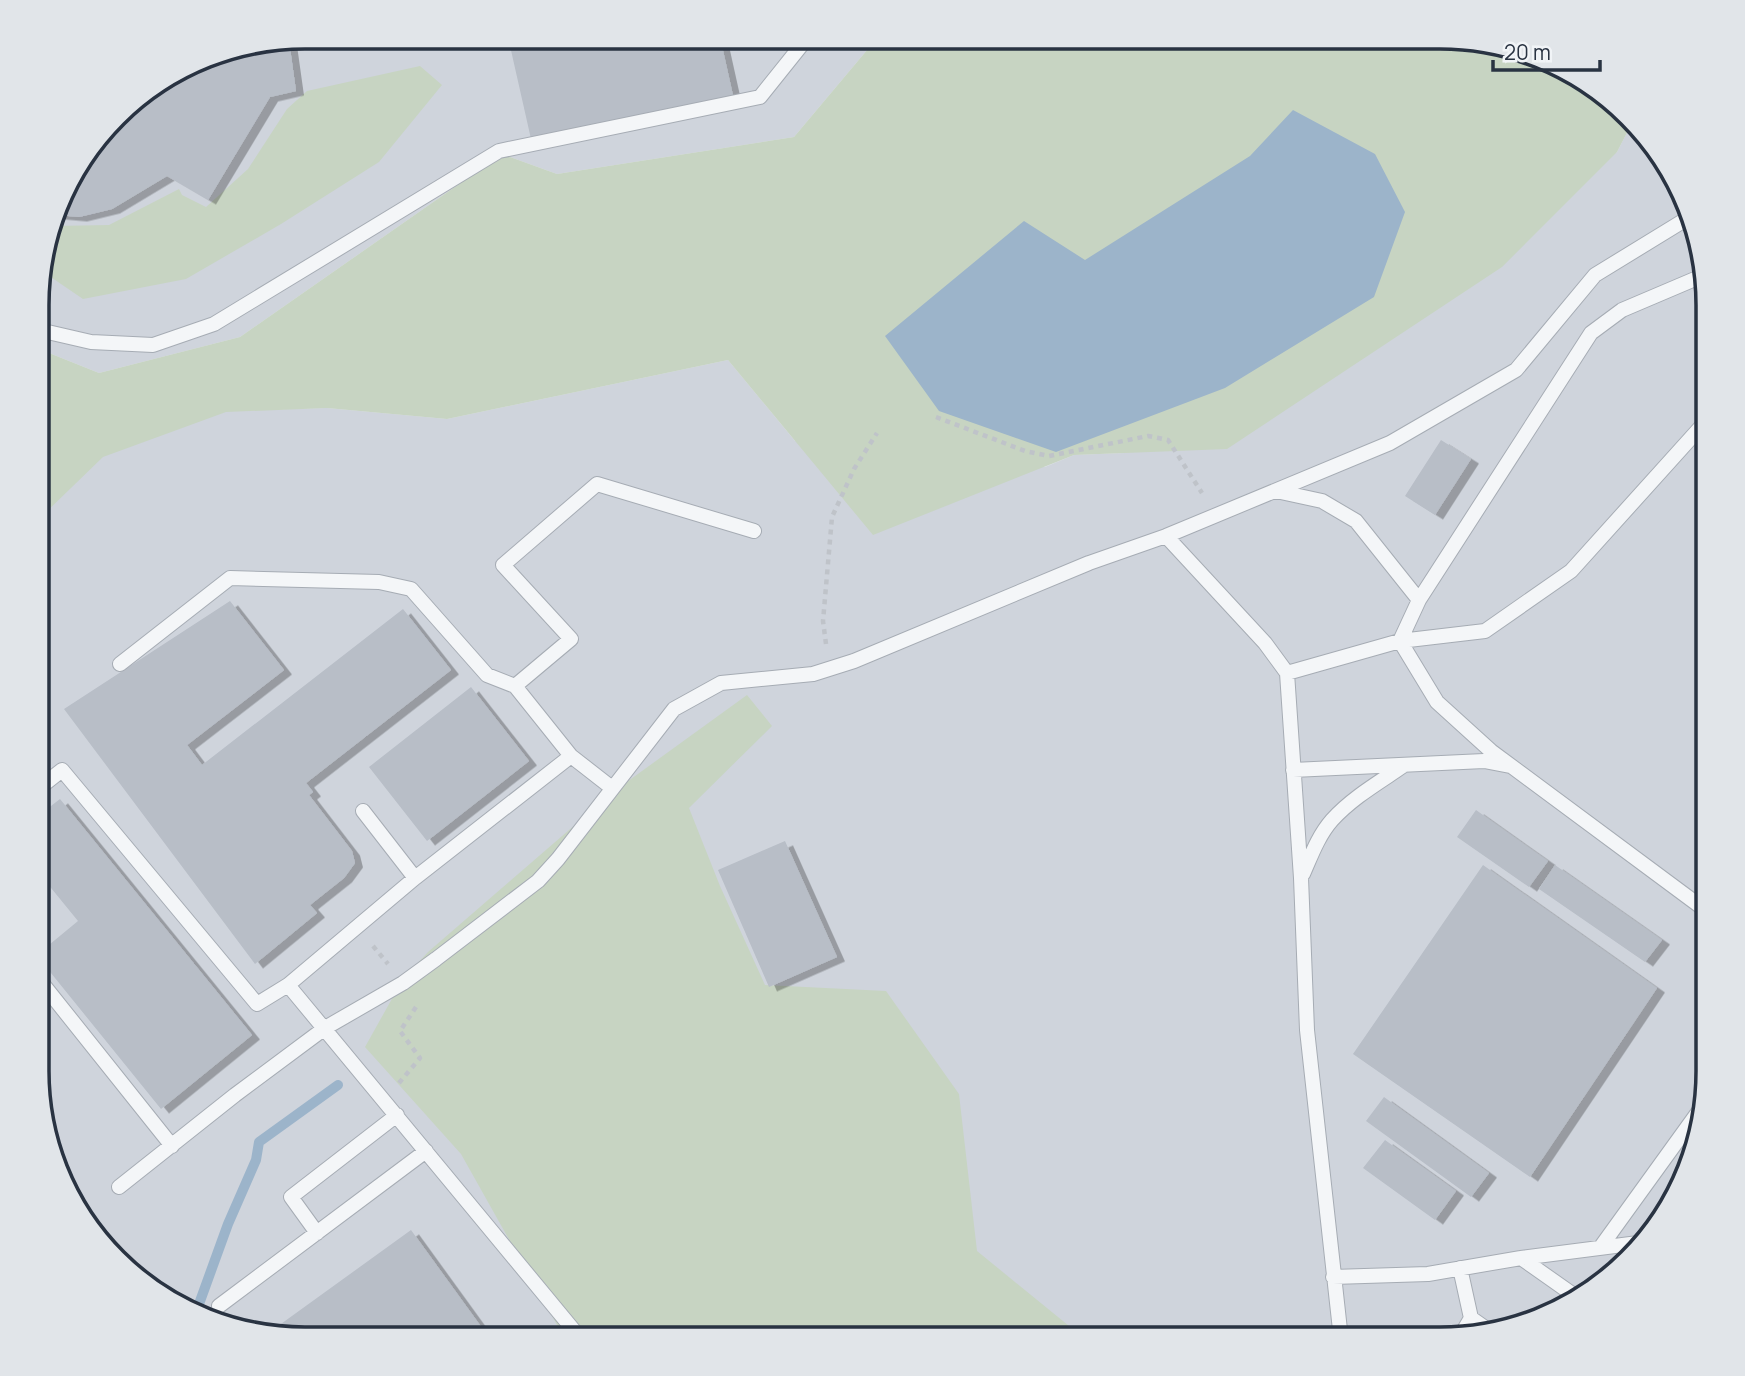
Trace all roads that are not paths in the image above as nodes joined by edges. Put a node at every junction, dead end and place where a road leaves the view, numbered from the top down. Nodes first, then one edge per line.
1 (798, 49) edge
2 (1682, 222) edge
3 (1694, 279) edge
4 (49, 332) edge
5 (1696, 432) edge
6 (1276, 491) junction
7 (754, 531) dead end
8 (1166, 536) junction
9 (1419, 600) junction
10 (1400, 642) junction
11 (120, 664) dead end
12 (1287, 673) junction
13 (515, 686) junction
14 (570, 756) junction
15 (1404, 765) junction
16 (1511, 767) junction
17 (1293, 770) junction
18 (49, 780) edge
19 (612, 788) junction
20 (363, 811) dead end
21 (415, 878) junction
22 (1301, 878) junction
23 (1696, 903) edge
24 (288, 985) junction
25 (49, 992) edge
26 (325, 1028) junction
27 (397, 1115) junction
28 (1691, 1122) edge
29 (172, 1146) junction
30 (426, 1151) junction
31 (119, 1187) dead end
32 (317, 1233) junction
33 (1629, 1244) edge
34 (1600, 1248) junction
35 (1521, 1258) junction
36 (1460, 1268) junction
37 (1333, 1277) junction
38 (1569, 1292) edge
39 (219, 1307) dead end
40 (1471, 1318) junction
41 (1479, 1324) edge
42 (1467, 1325) edge
43 (571, 1327) edge
44 (1339, 1327) edge

1 - 4 lane
2 - 6 lane
3 - 9 lane
5 - 10 lane
6 - 8 lane
6 - 9 lane
7 - 13 lane
8 - 12 lane
8 - 19 lane
9 - 10 lane
10 - 12 lane
10 - 16 lane
11 - 13 lane
12 - 17 lane
13 - 14 lane
14 - 19 lane
14 - 21 lane
15 - 16 lane
15 - 17 lane
15 - 22 lane
16 - 23 lane
17 - 22 lane
18 - 24 lane
19 - 26 lane
20 - 21 lane
21 - 24 lane
22 - 37 lane
24 - 26 lane
25 - 29 lane
26 - 27 lane
26 - 29 lane
27 - 30 lane
27 - 32 lane
28 - 34 lane
29 - 31 lane
30 - 32 lane
30 - 43 lane
32 - 39 lane
33 - 34 lane
34 - 35 lane
35 - 36 lane
35 - 38 lane
36 - 37 lane
36 - 40 lane
37 - 44 lane
40 - 41 lane
40 - 42 lane

